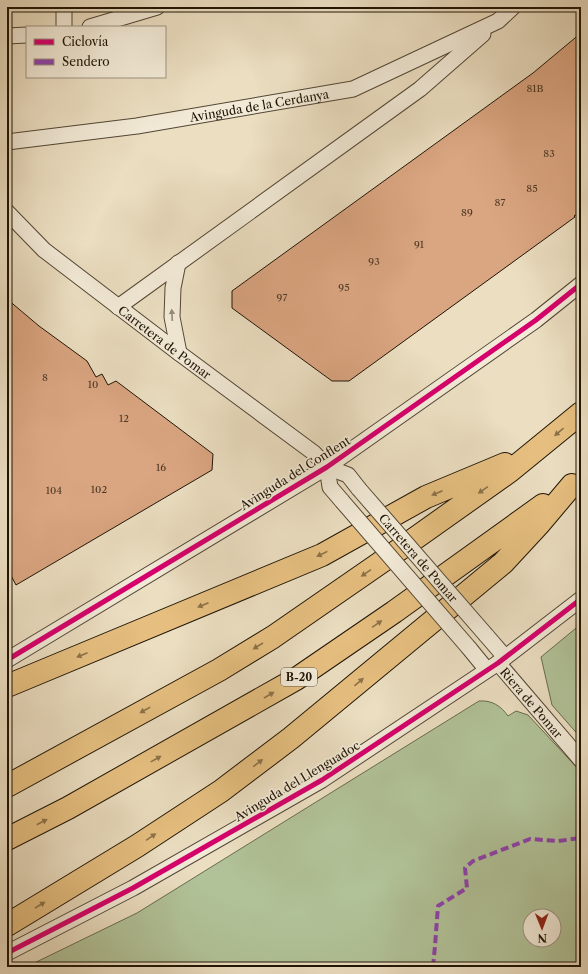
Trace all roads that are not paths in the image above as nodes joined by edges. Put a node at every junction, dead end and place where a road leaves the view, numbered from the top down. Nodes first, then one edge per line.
1 (64, 7) edge
2 (157, 7) edge
3 (513, 7) edge
4 (498, 21) junction
5 (64, 26) edge
6 (93, 26) edge
7 (26, 35) edge
8 (7, 36) edge
9 (12, 142) edge
10 (7, 154) edge
11 (7, 212) edge
12 (178, 264) junction
13 (581, 284) edge
14 (118, 306) junction
15 (179, 353) junction
16 (581, 413) edge
17 (537, 450) junction
18 (327, 467) junction
19 (576, 481) edge
20 (581, 599) edge
21 (7, 660) edge
22 (496, 663) junction
23 (7, 686) edge
24 (581, 760) edge
25 (7, 786) edge
26 (7, 839) edge
27 (7, 925) edge
28 (7, 953) edge

1 - 5 street
2 - 6 street
3 - 4 street, Avinguda de la Cerdanya
4 - 9 street, Avinguda de la Cerdanya
4 - 12 street, Avinguda de la Cerdanya
7 - 8 street
9 - 10 street
11 - 14 street, Carretera de Pomar
12 - 14 street, Avinguda de la Cerdanya
15 -> 12 street
13 - 18 street, Avinguda del Conflent
14 - 15 street, Carretera de Pomar
15 - 18 street, Carretera de Pomar
16 -> 17 highway
17 -> 23 highway
17 -> 25 highway
18 - 21 street, Avinguda del Conflent
18 - 22 street, Carretera de Pomar, bridge
18 - 22 street, Carretera de Pomar, bridge
26 -> 19 highway, B-20
27 -> 19 highway
20 - 22 street, Avinguda del Llenguadoc
22 - 24 street, Riera de Pomar
22 - 28 street, Avinguda del Llenguadoc

